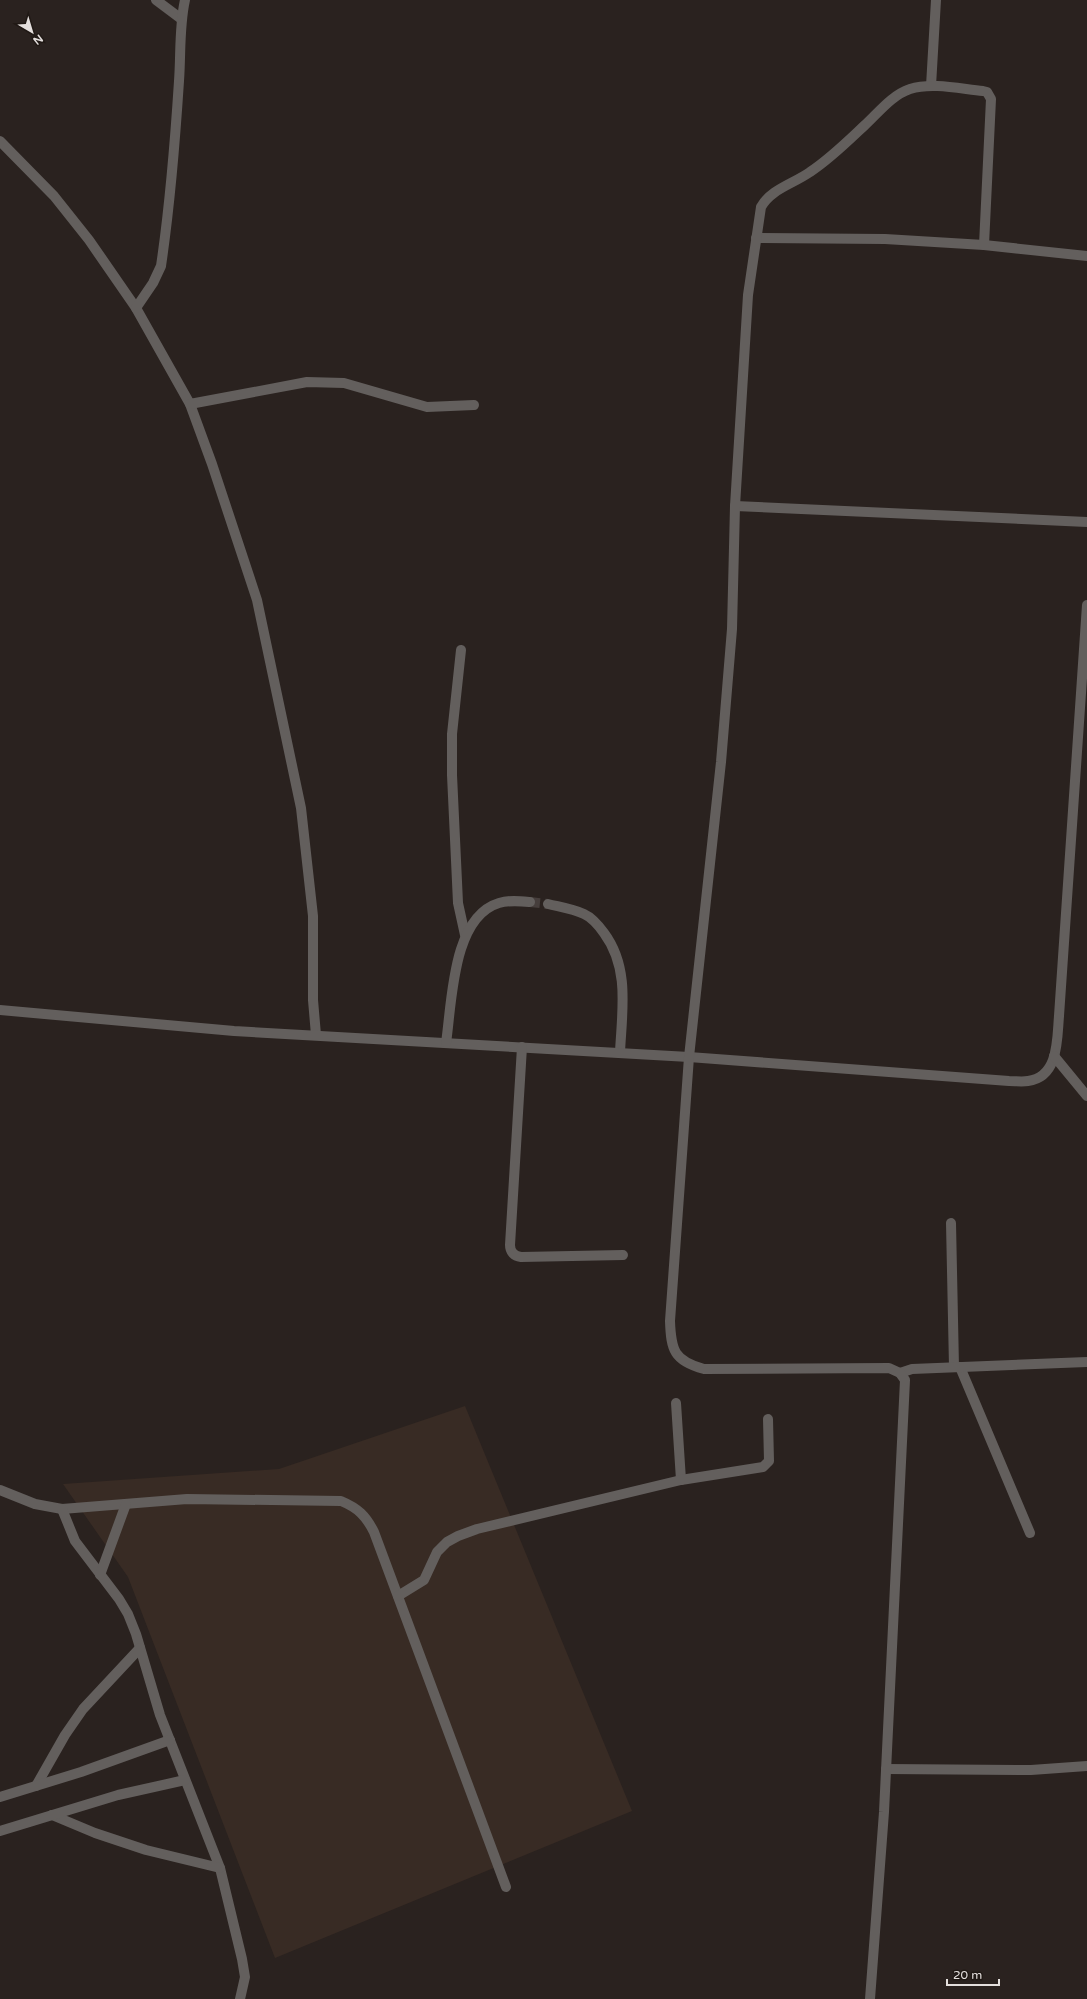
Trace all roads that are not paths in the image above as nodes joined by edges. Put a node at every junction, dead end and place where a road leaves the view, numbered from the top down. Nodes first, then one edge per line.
1 (156, 0) edge
2 (185, 0) edge
3 (936, 0) edge
4 (180, 18) junction
5 (931, 86) junction
6 (0, 141) edge
7 (756, 238) junction
8 (984, 245) junction
9 (1087, 256) edge
10 (136, 308) junction
11 (190, 404) junction
12 (474, 405) dead end
13 (735, 506) junction
14 (1087, 522) edge
15 (1087, 606) edge
16 (461, 650) dead end
17 (530, 902) tunnel mouth
18 (548, 904) tunnel mouth
19 (465, 935) junction
20 (0, 1010) edge
21 (316, 1035) junction
22 (446, 1043) junction
23 (522, 1047) junction
24 (620, 1052) junction
25 (1054, 1056) junction
26 (689, 1057) junction
27 (1087, 1096) edge
28 (951, 1223) dead end
29 (623, 1255) dead end
30 (1087, 1362) edge
31 (957, 1367) junction
32 (900, 1373) junction
33 (676, 1403) dead end
34 (768, 1419) dead end
35 (681, 1480) junction
36 (0, 1490) edge
37 (126, 1504) junction
38 (62, 1509) junction
39 (1030, 1533) dead end
40 (100, 1575) junction
41 (398, 1596) junction
42 (140, 1648) junction
43 (170, 1740) junction
44 (1087, 1766) edge
45 (886, 1769) junction
46 (185, 1780) junction
47 (36, 1786) junction
48 (0, 1797) edge
49 (52, 1815) junction
50 (0, 1831) edge
51 (220, 1868) junction
52 (506, 1887) dead end
53 (240, 1999) edge
54 (870, 1999) edge

1 - 4 street
2 - 4 street
3 - 5 street
4 - 10 street
5 - 7 street
5 - 8 street
6 - 10 street
7 - 8 street
7 - 13 street
8 - 9 street
10 - 11 street
11 - 12 street
11 - 21 street
13 - 14 street
13 - 26 street
15 - 25 street
16 - 19 street
17 - 19 street
18 - 24 street
19 - 22 street
20 - 21 street
21 - 22 street
22 - 23 street
23 - 24 street
23 - 29 street
24 - 26 street
25 - 26 street
25 - 27 street
26 - 32 street
28 - 31 street
30 - 31 street
31 - 32 street
31 - 39 street
32 - 45 street
33 - 35 street
34 - 35 street
35 - 41 street
36 - 38 street
37 - 38 street
37 - 40 street
37 - 41 street
38 - 40 street
40 - 42 street
41 - 52 street
42 - 43 street
42 - 47 street
43 - 46 street
43 - 47 street
44 - 45 street
45 - 54 street
46 - 49 street
46 - 51 street
47 - 48 street
49 - 50 street
49 - 51 street
51 - 53 street

